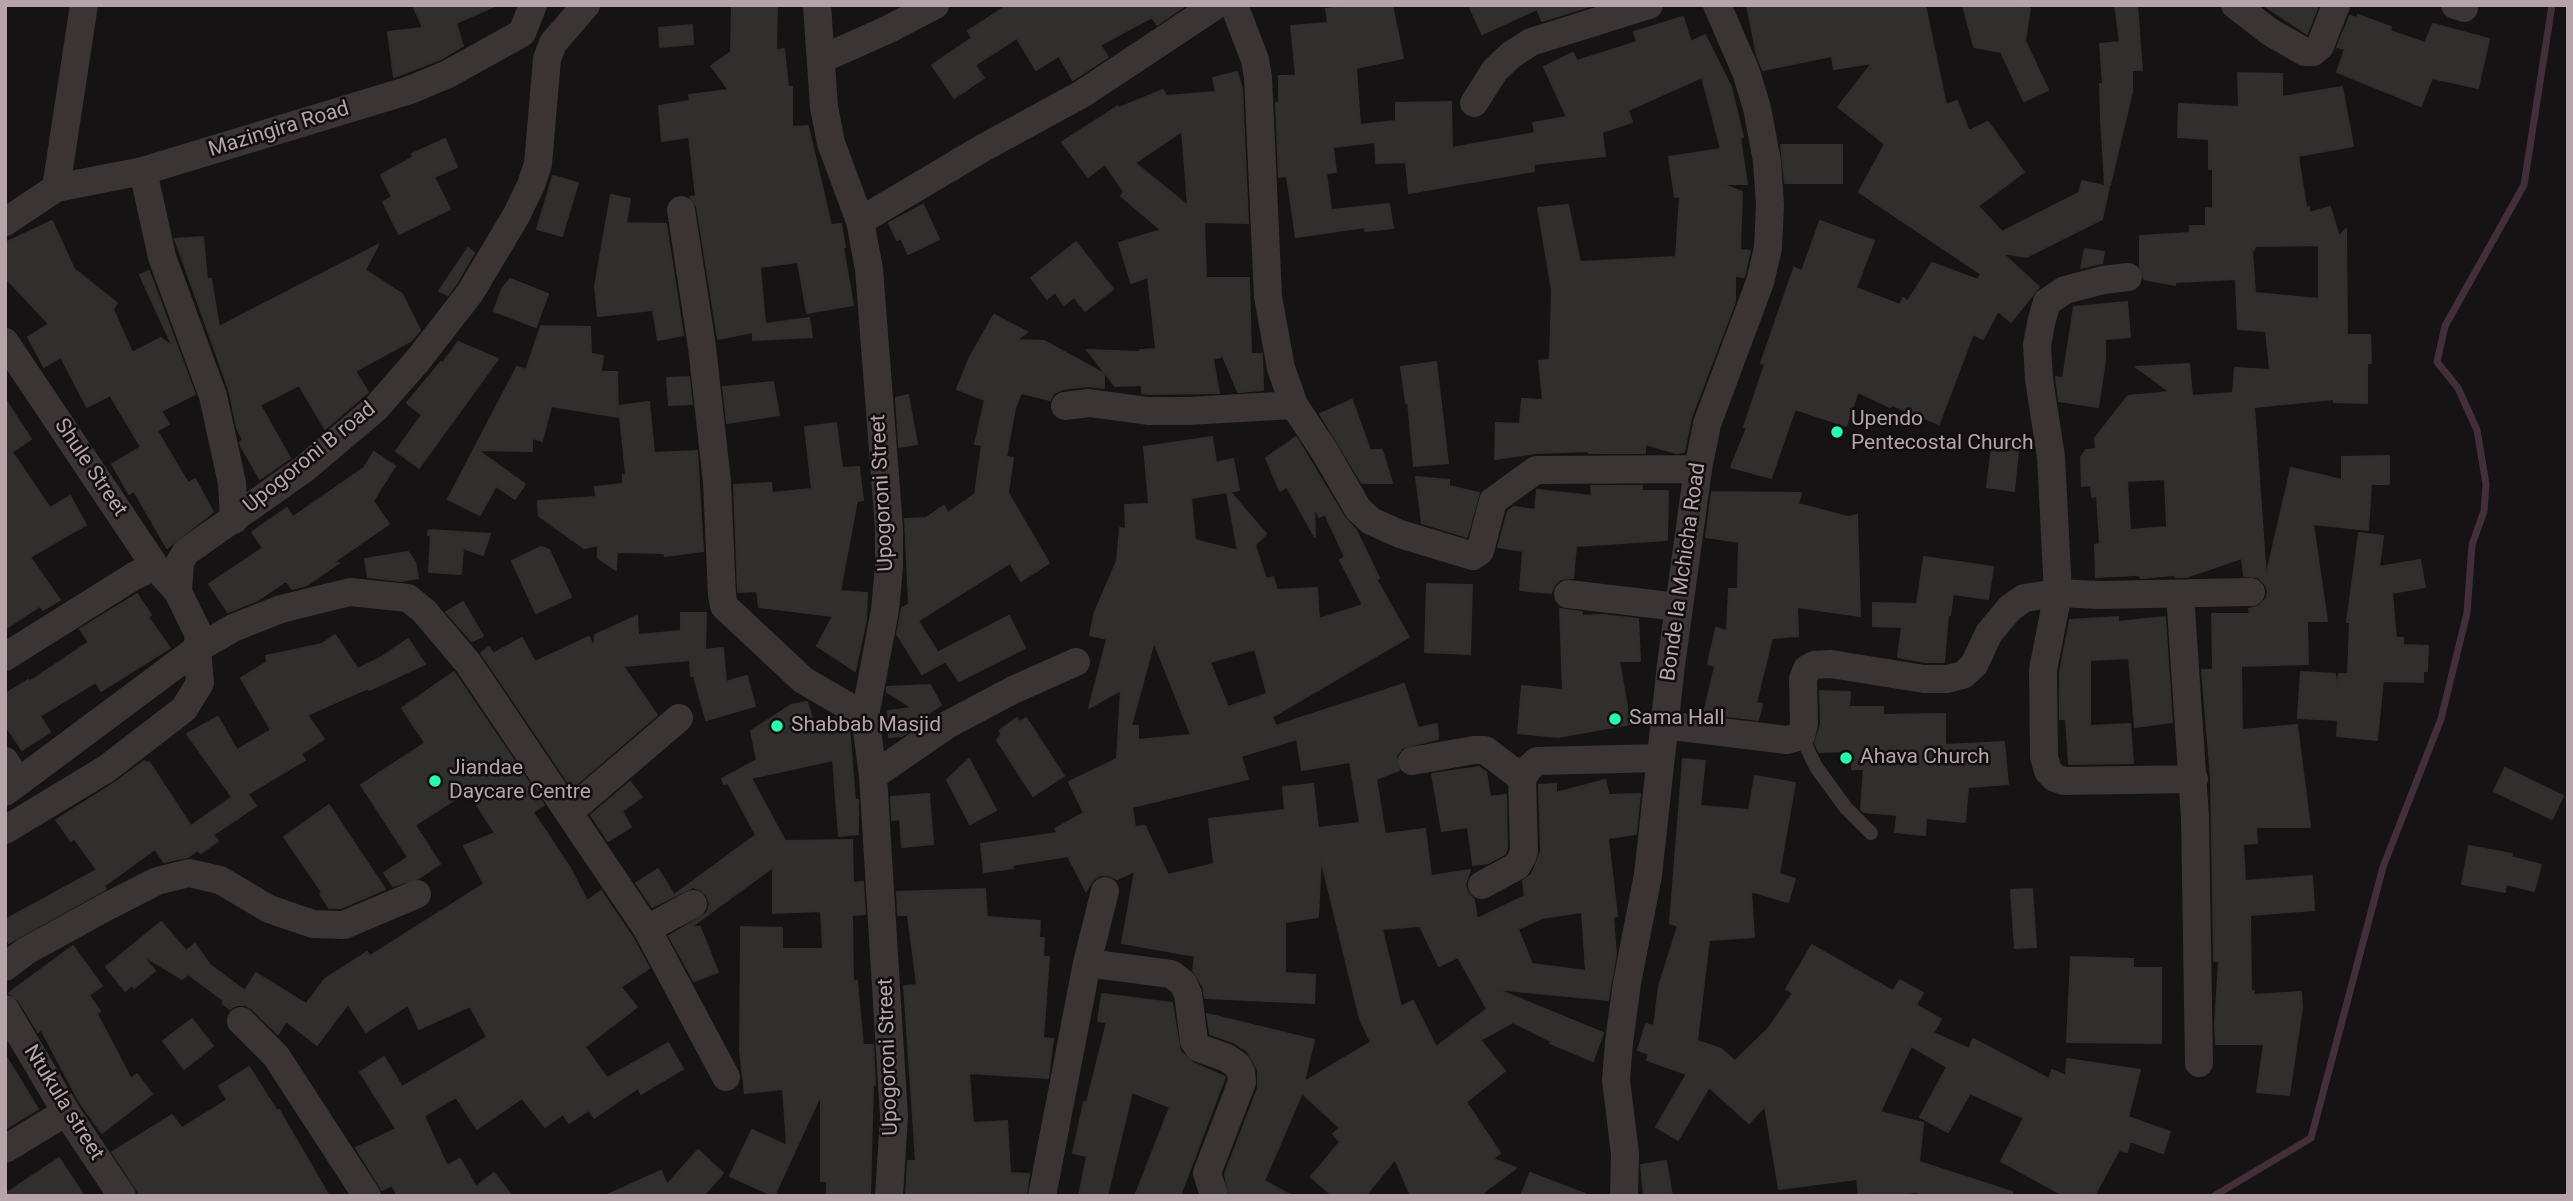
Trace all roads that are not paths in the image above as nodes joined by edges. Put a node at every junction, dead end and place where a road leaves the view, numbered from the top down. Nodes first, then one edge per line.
1 (84, 5) edge
2 (533, 5) edge
3 (586, 5) edge
4 (817, 5) edge
5 (935, 5) edge
6 (1216, 5) edge
7 (1234, 5) edge
8 (1648, 5) edge
9 (1717, 5) edge
10 (2235, 5) edge
11 (2336, 5) edge
12 (553, 43) junction
13 (822, 59) junction
14 (1474, 103) dead end
15 (143, 170) junction
16 (56, 188) junction
17 (681, 209) dead end
18 (860, 221) junction
19 (5, 222) edge
20 (2128, 277) dead end
21 (5, 342) edge
22 (1294, 405) junction
23 (1065, 406) dead end
24 (1698, 469) junction
25 (234, 520) junction
26 (155, 566) junction
27 (178, 592) junction
28 (2251, 592) dead end
29 (2058, 593) junction
30 (1569, 594) dead end
31 (2180, 594) junction
32 (1678, 607) junction
33 (197, 649) junction
34 (5, 657) edge
35 (1076, 662) dead end
36 (865, 716) junction
37 (679, 718) dead end
38 (1664, 725) junction
39 (1801, 736) junction
40 (1660, 758) junction
41 (1412, 761) dead end
42 (873, 776) junction
43 (10, 778) edge
44 (1522, 778) junction
45 (2194, 779) junction
46 (569, 812) junction
47 (5, 830) edge
48 (1871, 832) dead end
49 (1482, 885) dead end
50 (1105, 891) dead end
51 (417, 894) dead end
52 (693, 904) dead end
53 (647, 929) junction
54 (1087, 963) junction
55 (5, 967) edge
56 (5, 1009) edge
57 (241, 1021) dead end
58 (2199, 1063) dead end
59 (726, 1077) dead end
60 (66, 1112) junction
61 (5, 1149) edge
62 (1213, 1192) dead end
63 (122, 1196) edge
64 (367, 1196) edge
65 (889, 1196) edge
66 (1042, 1196) edge
67 (1624, 1196) edge

1 - 16 street
2 - 12 street
2 - 15 street, Mazingira Road
3 - 12 street
4 - 13 street, Upogoroni Street
5 - 13 street
6 - 18 street
7 - 22 street
8 - 14 street
9 - 24 street, Bonde la Mchicha Road
10 - 11 street
12 - 25 street, Upogoroni B road
13 - 18 street, Upogoroni Street
15 - 16 street, Mazingira Road
15 - 25 street
16 - 19 street, Mazingira Road
17 - 36 street
18 - 36 street, Upogoroni Street
20 - 29 street
21 - 26 street, Shule Street
22 - 23 street
22 - 24 street
24 - 32 street, Bonde la Mchicha Road
25 - 27 street, Upogoroni B road
26 - 27 street, Shule Street
26 - 34 street
27 - 33 street
28 - 31 street
29 - 31 street
29 - 39 street
29 - 45 street
30 - 32 street
31 - 45 street
32 - 38 street, Bonde la Mchicha Road
33 - 43 street
33 - 46 street
33 - 47 street
35 - 42 street
36 - 42 street, Upogoroni Street
37 - 46 street
38 - 39 street
38 - 40 street, Bonde la Mchicha Road
39 - 48 lane
40 - 44 street
40 - 67 street, Bonde la Mchicha Road
41 - 44 street
42 - 65 street, Upogoroni Street
44 - 49 street
45 - 58 street
46 - 53 street
50 - 54 street
51 - 55 street
52 - 53 street
53 - 59 street
54 - 62 street
54 - 66 street
56 - 60 street, Ntukula street
57 - 64 street
60 - 61 street
60 - 63 street, Ntukula street

